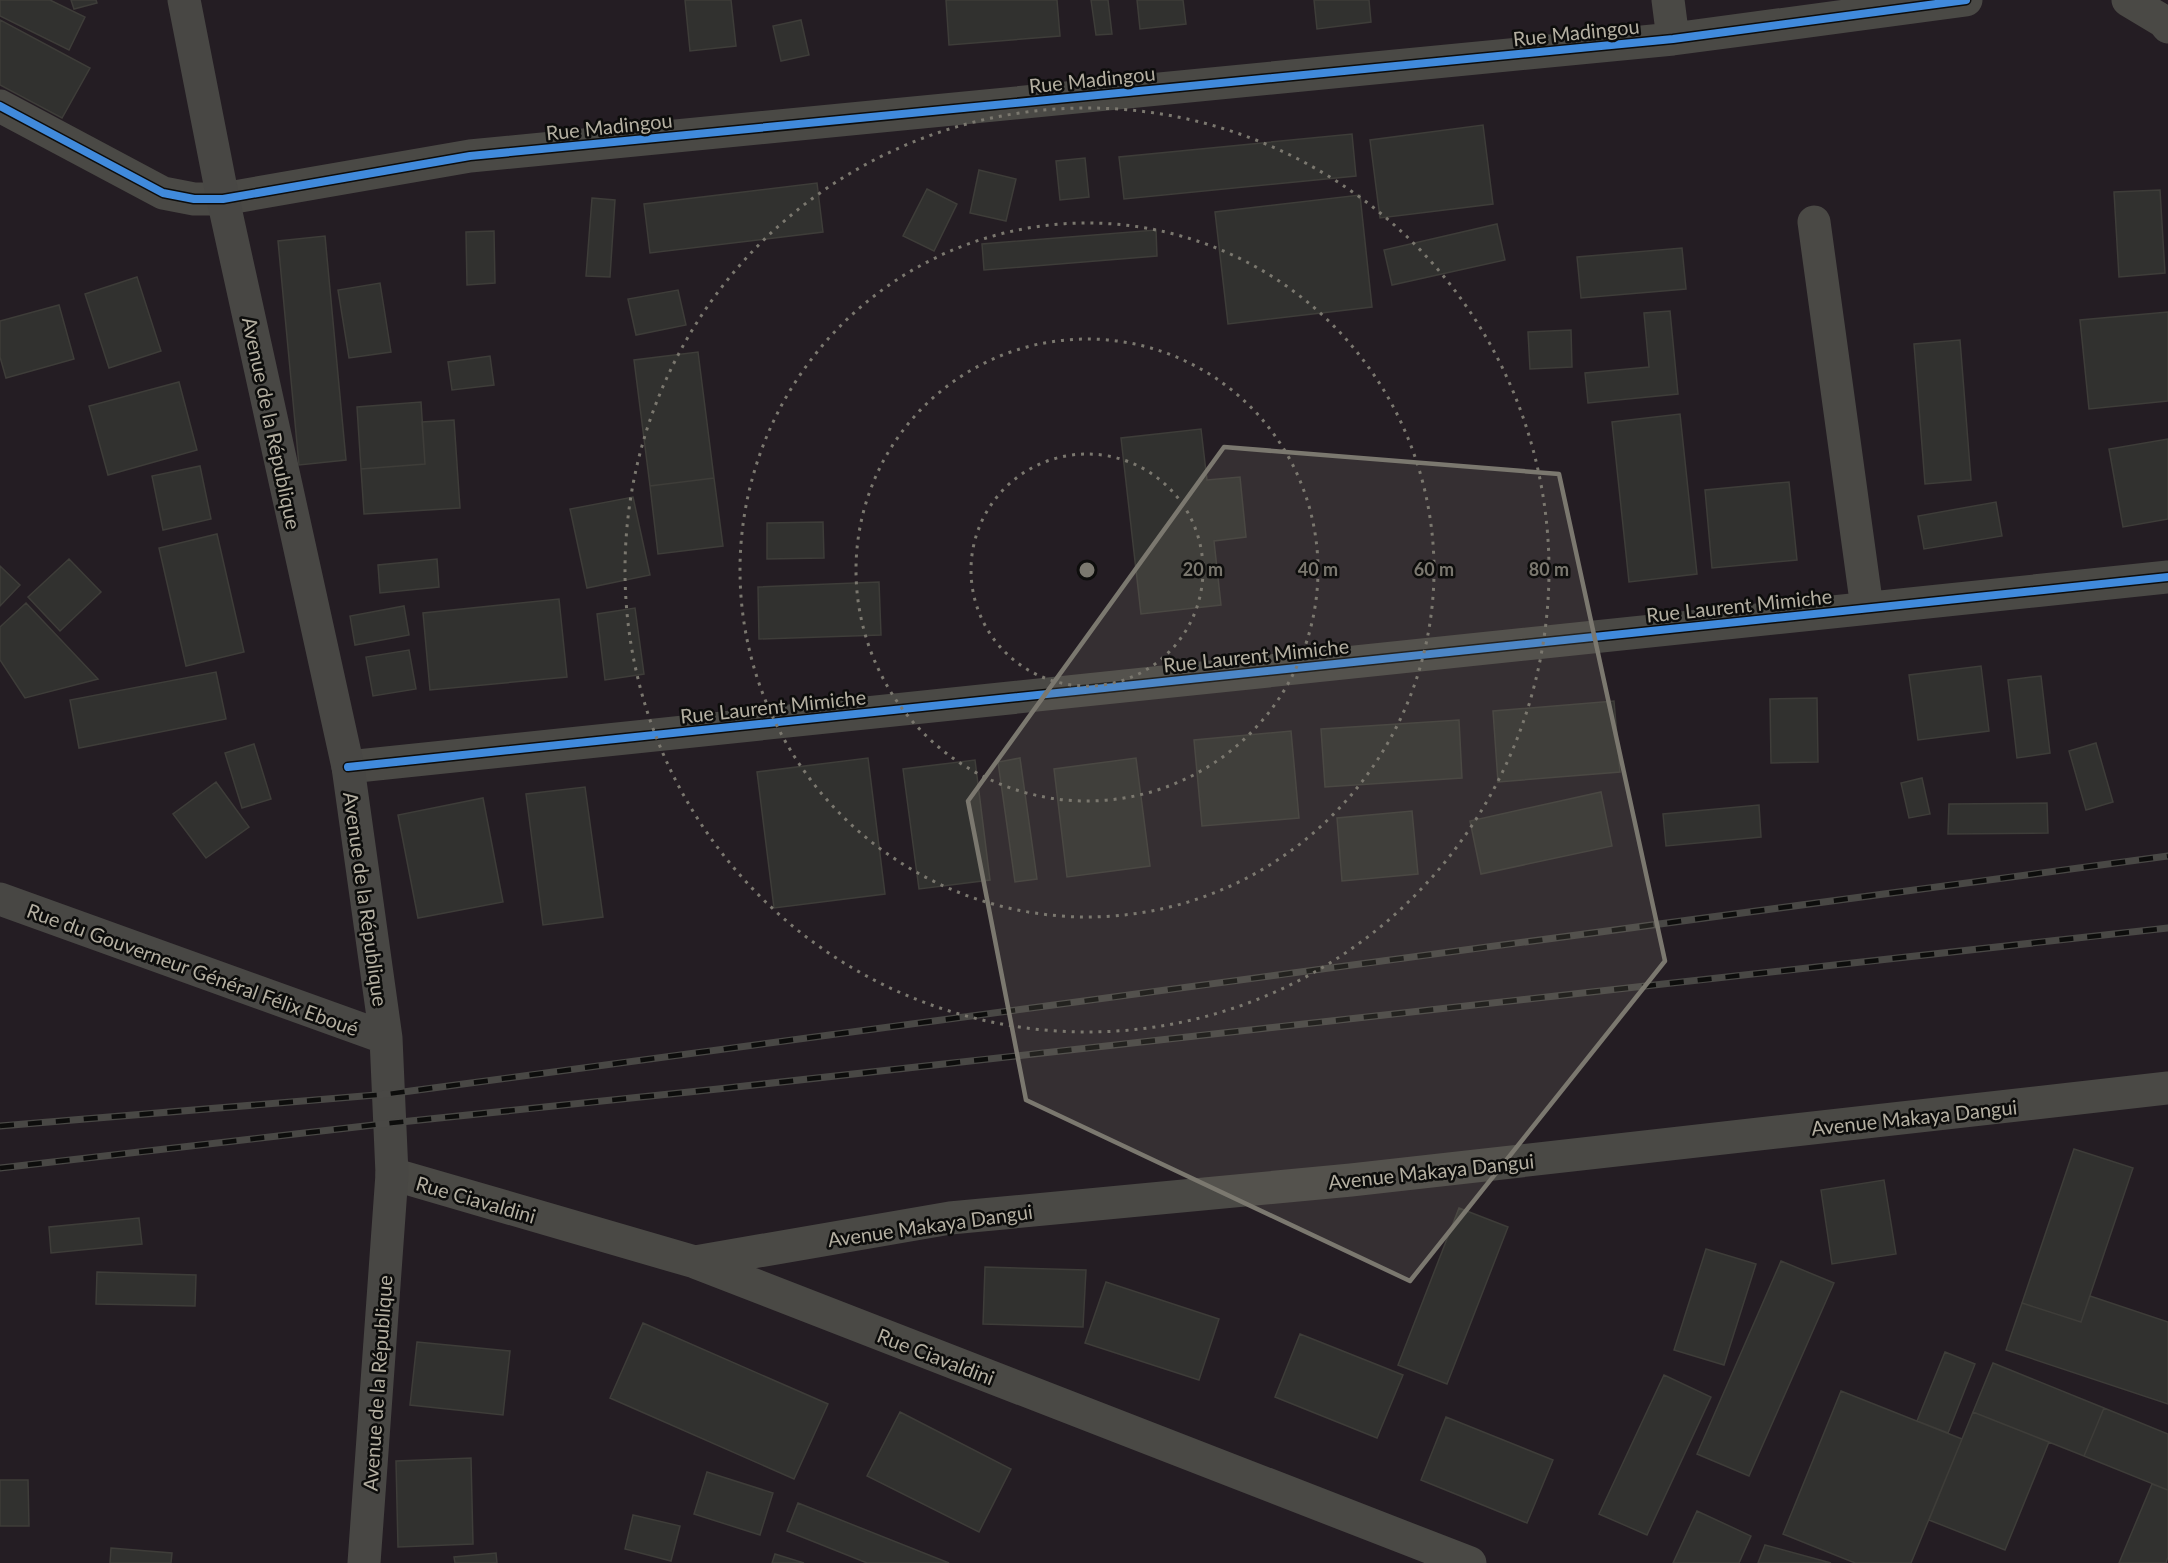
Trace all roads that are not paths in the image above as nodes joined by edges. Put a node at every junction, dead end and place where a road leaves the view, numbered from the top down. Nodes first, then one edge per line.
1 (184, 0) edge
2 (1668, 0) edge
3 (1966, 0) edge
4 (2128, 0) edge
5 (1841, 8) edge
6 (2168, 27) edge
7 (1673, 39) junction
8 (0, 106) edge
9 (223, 199) junction
10 (1814, 222) dead end
11 (2168, 577) edge
12 (1867, 608) junction
13 (348, 767) junction
14 (0, 900) edge
15 (386, 1038) junction
16 (2168, 1088) edge
17 (392, 1174) junction
18 (695, 1262) junction
19 (364, 1563) edge
20 (1470, 1563) edge

1 - 9 street, Avenue de la République
2 - 7 street
3 - 5 street, Rue Madingou
4 - 6 street
5 - 7 street, Rue Madingou
7 - 9 street, Rue Madingou
8 - 9 street, Rue Madingou
9 - 13 street, Avenue de la République
10 - 12 street
11 - 12 street, Rue Laurent Mimiche
12 - 13 street, Rue Laurent Mimiche
13 - 15 street, Avenue de la République
14 - 15 street, Rue du Gouverneur Général Félix Eboué
15 - 17 street, Avenue de la République
16 - 18 street, Avenue Makaya Dangui
17 - 18 street, Rue Ciavaldini
17 - 19 street, Avenue de la République
18 - 20 street, Rue Ciavaldini

